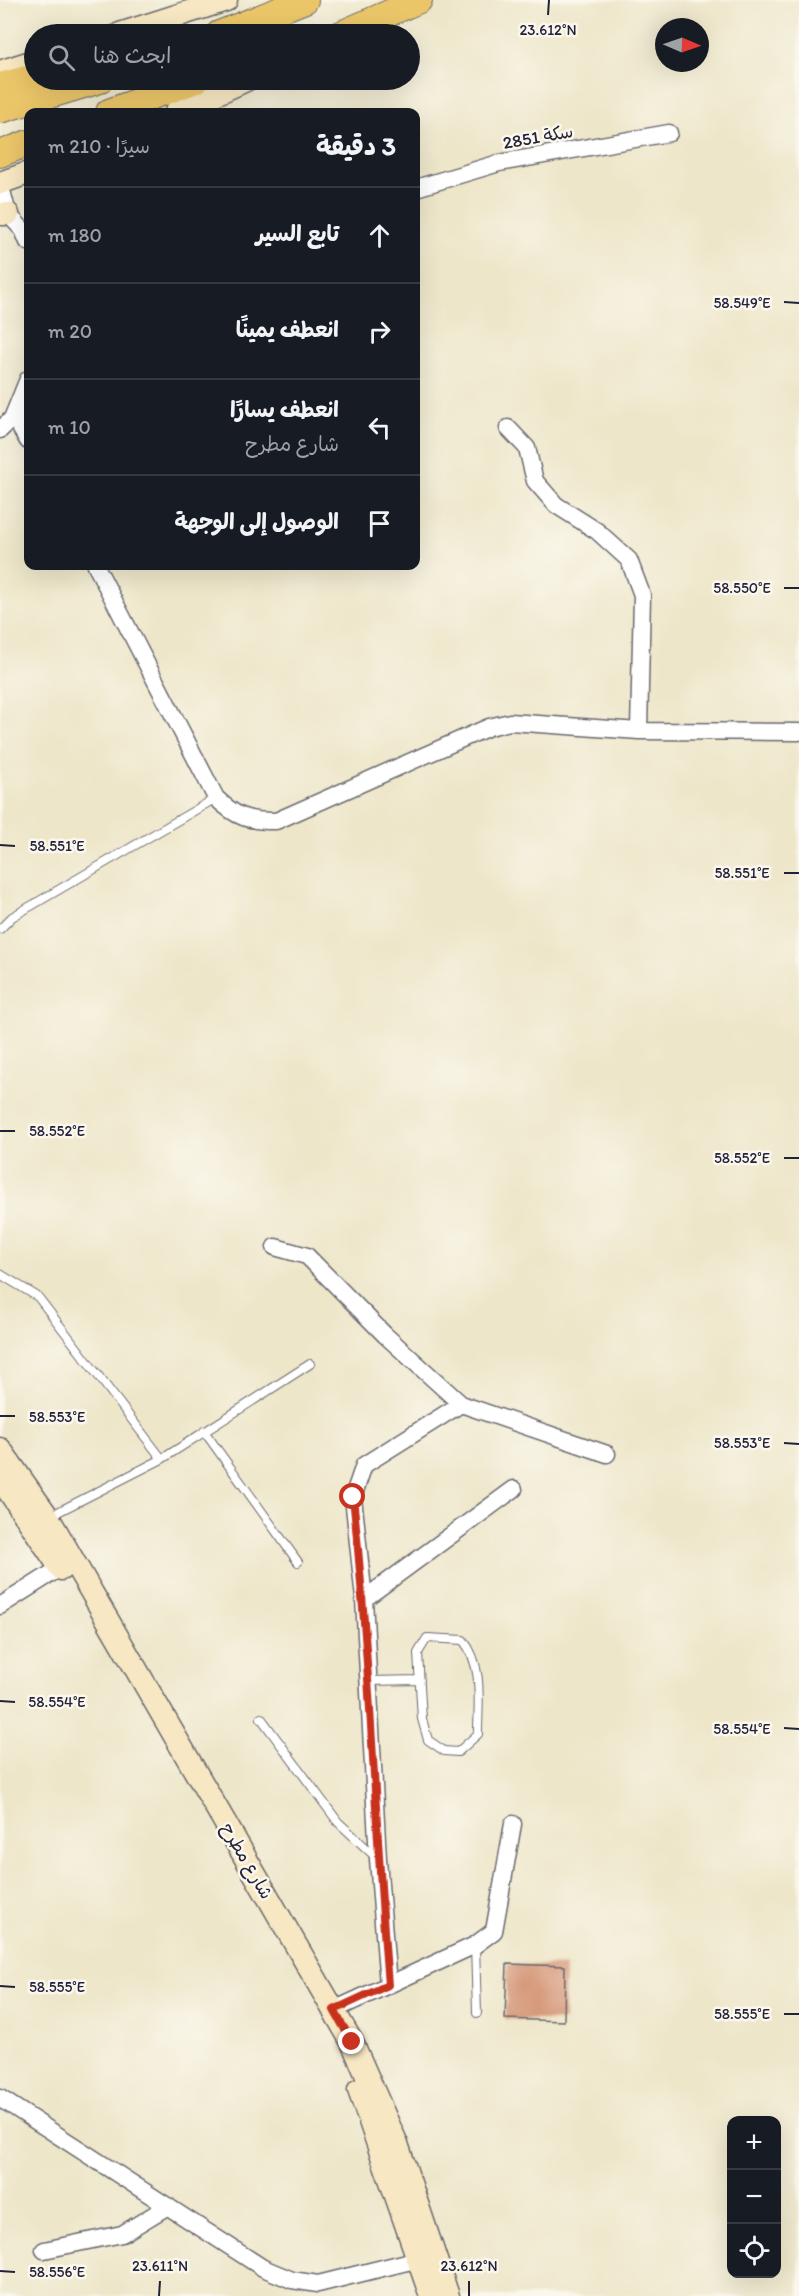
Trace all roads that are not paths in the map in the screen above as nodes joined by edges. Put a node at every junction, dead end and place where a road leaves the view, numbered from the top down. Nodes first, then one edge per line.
1 (226, 0) edge
2 (305, 0) edge
3 (419, 0) edge
4 (261, 19) junction
5 (151, 24) edge
6 (241, 24) edge
7 (247, 24) edge
8 (363, 24) edge
9 (24, 64) edge
10 (0, 72) edge
11 (24, 80) edge
12 (0, 86) edge
13 (67, 90) edge
14 (169, 90) edge
15 (224, 90) edge
16 (120, 108) edge
17 (185, 108) edge
18 (0, 110) edge
19 (669, 133) dead end
20 (24, 145) edge
21 (0, 154) edge
22 (24, 174) edge
23 (0, 183) edge
24 (420, 187) edge
25 (4, 214) edge
26 (24, 232) edge
27 (24, 389) edge
28 (24, 406) edge
29 (13, 416) junction
30 (508, 428) dead end
31 (0, 430) edge
32 (24, 434) edge
33 (98, 570) edge
34 (639, 731) junction
35 (799, 732) edge
36 (216, 798) junction
37 (0, 929) edge
38 (275, 1247) dead end
39 (0, 1274) edge
40 (310, 1364) dead end
41 (461, 1404) junction
42 (204, 1431) junction
43 (0, 1449) edge
44 (608, 1454) dead end
45 (162, 1459) junction
46 (0, 1478) edge
47 (514, 1489) dead end
48 (48, 1517) junction
49 (298, 1562) dead end
50 (60, 1568) junction
51 (364, 1599) junction
52 (0, 1606) edge
53 (420, 1680) junction
54 (369, 1681) junction
55 (261, 1718) dead end
56 (513, 1824) dead end
57 (378, 1859) junction
58 (475, 1945) junction
59 (388, 1985) junction
60 (334, 2010) junction
61 (477, 2013) dead end
62 (0, 2097) edge
63 (168, 2206) junction
64 (44, 2250) dead end
65 (419, 2259) junction
66 (431, 2296) edge
67 (448, 2296) edge

1 - 5 main road
2 - 4 main road
3 - 8 main road
4 - 6 main road
4 - 7 main road
9 - 10 main road
11 - 12 main road
13 - 18 main road
14 - 16 main road
15 - 17 main road
19 - 24 street, سكة 2851
20 - 21 main road
22 - 23 main road
23 - 25 street
25 - 26 street
27 - 29 street
28 - 29 street
29 - 31 street
29 - 32 street
30 - 34 street
33 - 36 street
34 - 35 street
34 - 36 street
36 - 37 lane
38 - 41 street
39 - 45 lane
40 - 42 lane
41 - 44 street
41 - 51 street
42 - 45 lane
42 - 49 lane
43 - 48 main road, شارع مطرح
45 - 48 lane
46 - 50 main road, شارع مطرح
47 - 51 street
48 - 60 main road, شارع مطرح
50 - 52 street
50 - 65 main road, شارع مطرح
51 - 54 street
53 - 53 lane
53 - 54 lane
54 - 57 street
55 - 57 lane
56 - 58 street
57 - 59 street
58 - 59 street
58 - 61 lane
59 - 60 street
60 - 67 main road, شارع مطرح
62 - 63 street
63 - 64 street
63 - 65 street
65 - 66 main road, شارع مطرح

